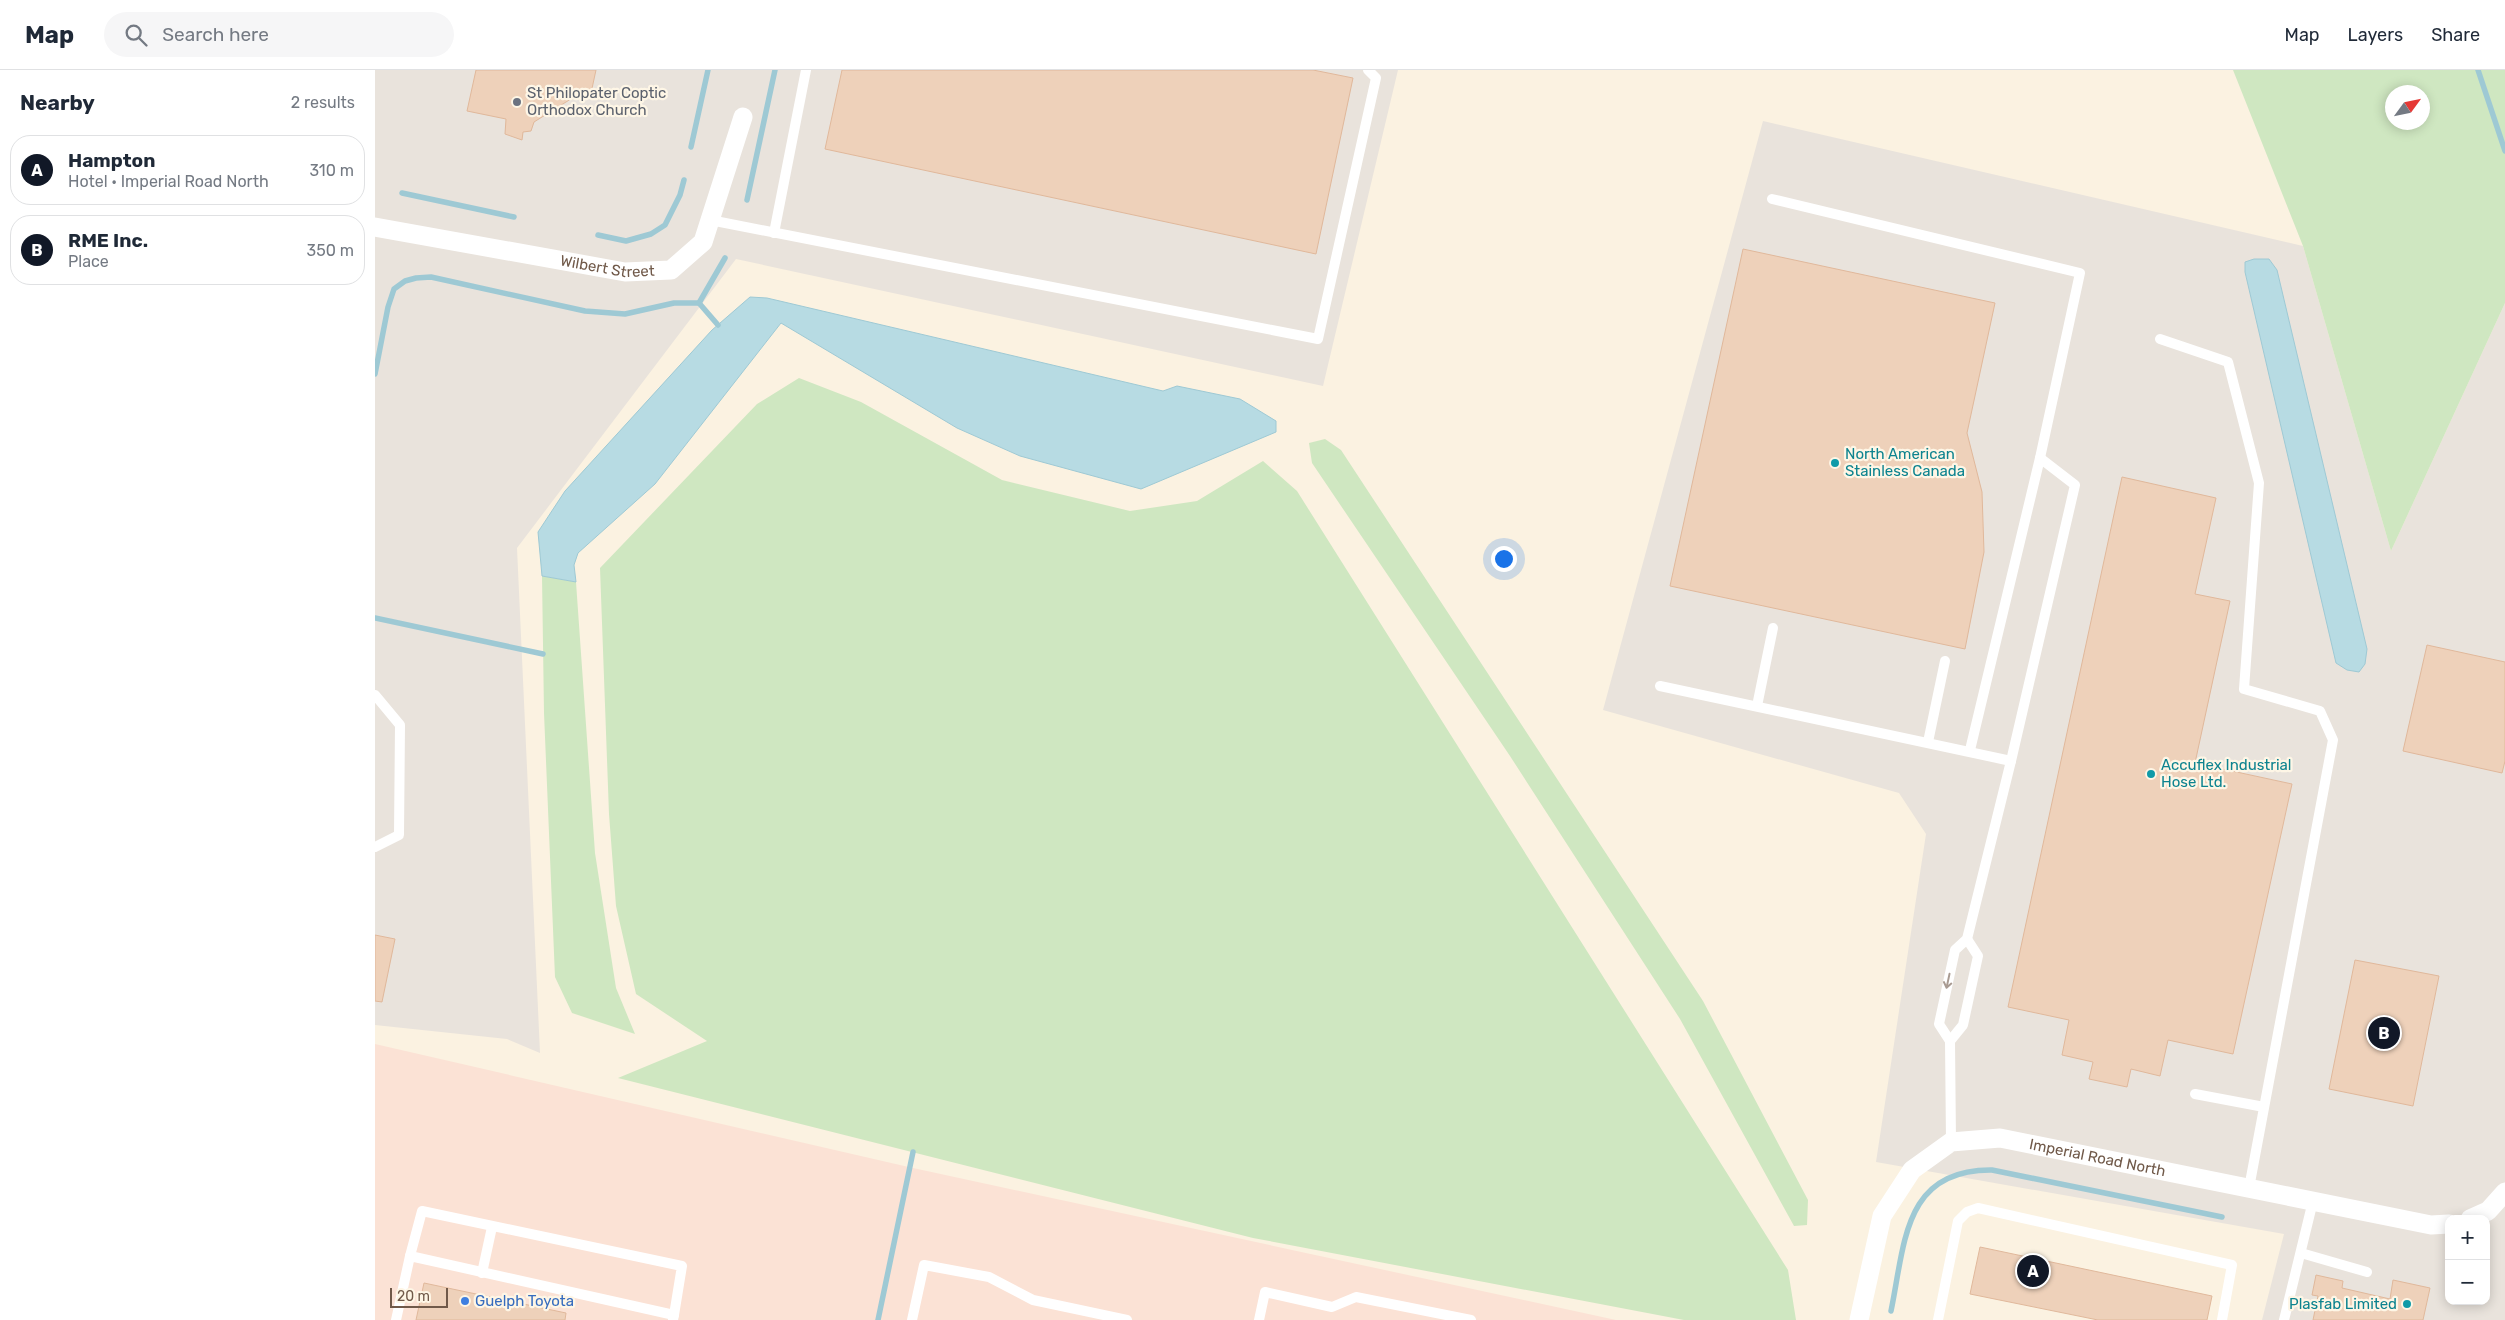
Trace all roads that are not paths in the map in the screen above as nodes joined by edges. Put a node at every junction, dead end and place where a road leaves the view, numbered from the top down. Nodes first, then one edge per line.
1 (806, 70) edge
2 (1368, 70) edge
3 (743, 118) dead end
4 (1771, 199) dead end
5 (709, 220) junction
6 (376, 231) edge
7 (774, 233) junction
8 (2160, 339) dead end
9 (2040, 458) junction
10 (1773, 628) dead end
11 (1945, 662) dead end
12 (1660, 686) dead end
13 (375, 696) edge
14 (1757, 706) junction
15 (1928, 742) junction
16 (1970, 750) junction
17 (2011, 761) junction
18 (375, 847) edge
19 (1967, 939) junction
20 (1951, 1041) junction
21 (2195, 1094) dead end
22 (2264, 1107) junction
23 (1951, 1142) junction
24 (2249, 1188) junction
25 (2505, 1192) edge
26 (2313, 1201) junction
27 (2480, 1215) edge
28 (2445, 1224) edge
29 (492, 1227) junction
30 (2301, 1254) junction
31 (410, 1256) junction
32 (2367, 1272) dead end
33 (481, 1273) junction
34 (673, 1317) edge
35 (396, 1320) edge
36 (912, 1320) edge
37 (1127, 1320) edge
38 (1259, 1320) edge
39 (1471, 1320) edge
40 (1859, 1320) edge
41 (1938, 1320) edge
42 (2222, 1320) edge
43 (2284, 1320) edge

1 - 7 lane
2 - 7 lane
3 - 5 street, Wilbert Street
4 - 9 lane
5 - 6 street, Wilbert Street
5 - 7 lane
8 - 22 lane
9 - 16 lane
9 - 17 lane
10 - 14 lane
11 - 15 lane
12 - 14 lane
13 - 18 lane
14 - 15 lane
15 - 16 lane
16 - 17 lane
17 - 19 lane
19 - 20 lane
19 -> 20 lane
20 - 23 lane
21 - 22 lane
22 - 24 lane
23 - 24 street, Imperial Road North
23 - 40 street
24 - 26 street, Imperial Road North
25 - 27 street
26 - 28 street, Imperial Road North
26 - 30 lane
29 - 31 lane
29 - 33 lane
29 - 34 lane
30 - 32 lane
30 - 43 lane
31 - 33 lane
31 - 35 lane
33 - 34 lane
36 - 37 lane
38 - 39 lane
41 - 42 lane

